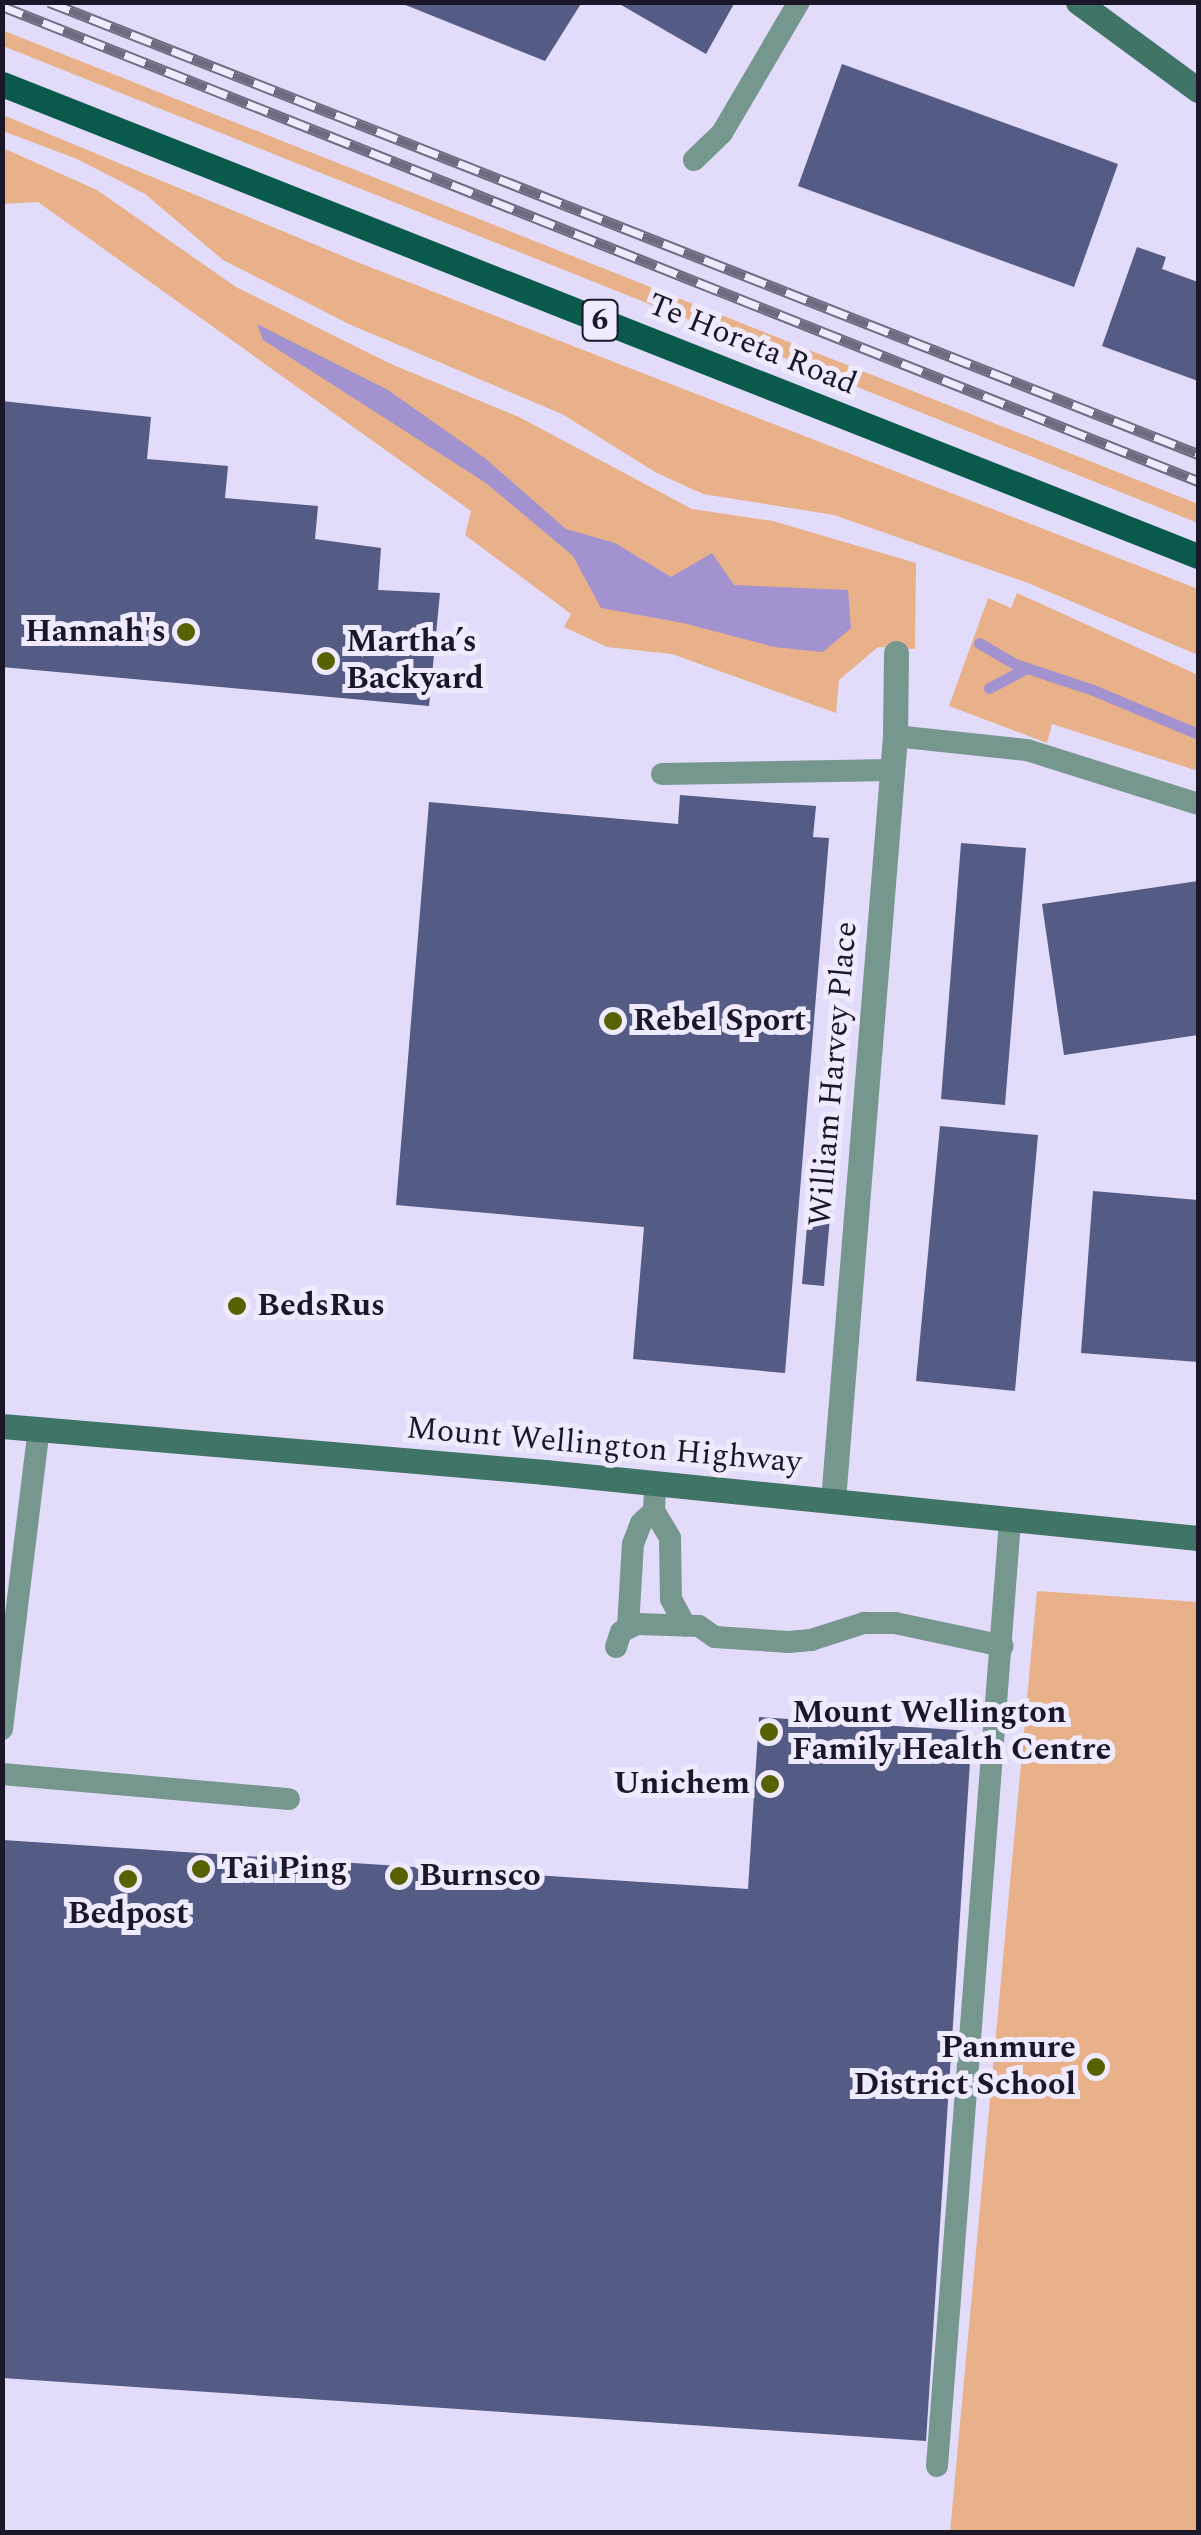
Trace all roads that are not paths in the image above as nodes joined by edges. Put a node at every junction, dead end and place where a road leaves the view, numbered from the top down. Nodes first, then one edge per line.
1 (799, 2) edge
2 (1078, 2) edge
3 (2, 84) edge
4 (1198, 90) edge
5 (694, 160) dead end
6 (1198, 556) edge
7 (896, 653) dead end
8 (894, 736) junction
9 (891, 770) junction
10 (662, 774) dead end
11 (1198, 804) edge
12 (2, 1426) edge
13 (40, 1429) junction
14 (654, 1498) junction
15 (833, 1500) junction
16 (1010, 1521) junction
17 (1198, 1538) edge
18 (685, 1625) junction
19 (1004, 1646) junction
20 (2, 1729) edge
21 (2, 1774) edge
22 (289, 1799) dead end
23 (937, 2466) dead end

1 - 5 lane
2 - 4 main road
3 - 6 main road, Te Horeta Road / 6
7 - 8 street, William Harvey Place
8 - 9 street, William Harvey Place
8 - 11 lane
9 - 10 lane
9 - 15 street, William Harvey Place
12 - 13 main road, Mount Wellington Highway
13 - 14 main road, Mount Wellington Highway
13 - 20 lane
14 - 15 main road, Mount Wellington Highway
14 - 18 lane
14 - 18 lane
15 - 16 main road, Mount Wellington Highway
16 - 17 main road, Mount Wellington Highway
16 - 19 lane
18 - 19 lane
19 - 23 lane
21 - 22 lane

